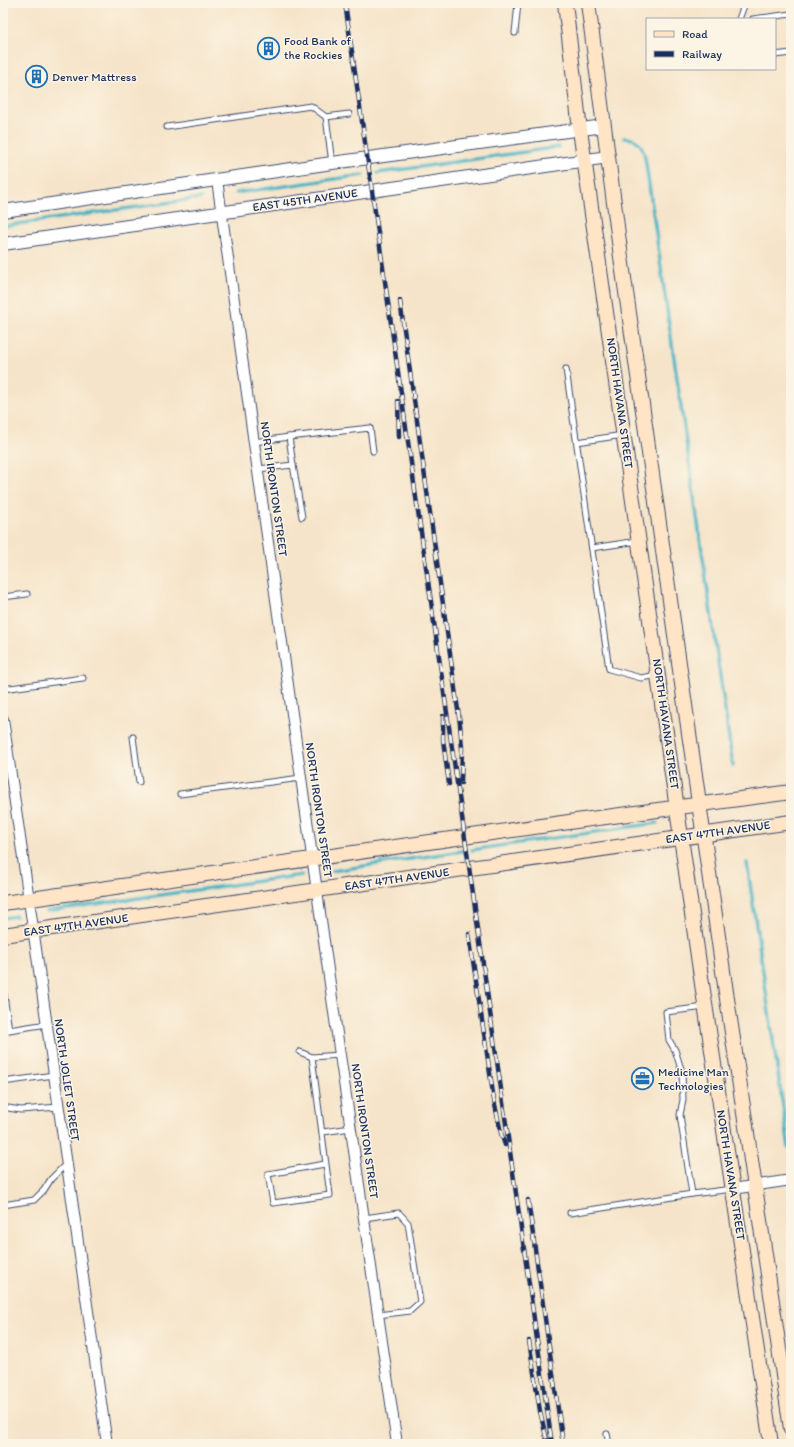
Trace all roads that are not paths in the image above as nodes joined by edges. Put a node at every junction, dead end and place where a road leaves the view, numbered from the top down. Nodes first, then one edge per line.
1 (518, 3) edge
2 (565, 3) edge
3 (588, 3) edge
4 (745, 3) edge
5 (791, 14) edge
6 (739, 18) edge
7 (761, 18) edge
8 (515, 33) dead end
9 (791, 53) edge
10 (776, 55) edge
11 (349, 114) dead end
12 (326, 117) junction
13 (604, 126) junction
14 (167, 127) dead end
15 (580, 130) junction
16 (608, 157) junction
17 (585, 160) junction
18 (332, 163) junction
19 (217, 180) junction
20 (3, 211) edge
21 (222, 212) junction
22 (3, 244) edge
23 (566, 369) dead end
24 (624, 435) junction
25 (289, 438) junction
26 (254, 442) junction
27 (577, 442) junction
28 (373, 450) dead end
29 (292, 465) junction
30 (258, 469) junction
31 (302, 517) dead end
32 (640, 541) junction
33 (592, 548) junction
34 (27, 594) dead end
35 (3, 597) edge
36 (659, 675) junction
37 (83, 678) dead end
38 (3, 689) edge
39 (3, 719) edge
40 (133, 737) dead end
41 (301, 778) junction
42 (139, 782) dead end
43 (791, 792) edge
44 (180, 794) dead end
45 (699, 805) junction
46 (678, 807) junction
47 (791, 822) edge
48 (704, 834) junction
49 (682, 838) junction
50 (312, 858) junction
51 (317, 890) junction
52 (29, 899) junction
53 (3, 903) edge
54 (33, 931) junction
55 (3, 935) edge
56 (3, 988) edge
57 (706, 1006) junction
58 (47, 1024) junction
59 (3, 1030) edge
60 (9, 1030) junction
61 (300, 1052) dead end
62 (340, 1055) junction
63 (312, 1058) junction
64 (54, 1076) junction
65 (3, 1082) edge
66 (3, 1108) edge
67 (58, 1108) junction
68 (351, 1128) junction
69 (323, 1132) junction
70 (66, 1164) junction
71 (325, 1164) junction
72 (791, 1180) edge
73 (754, 1185) junction
74 (733, 1189) junction
75 (692, 1194) junction
76 (3, 1205) edge
77 (570, 1213) dead end
78 (364, 1218) junction
79 (378, 1315) junction
80 (791, 1429) edge
81 (607, 1434) dead end
82 (106, 1444) edge
83 (397, 1444) edge
84 (609, 1444) edge
85 (771, 1444) edge

1 - 8 lane
2 - 15 main road, NORTH HAVANA STREET
3 - 13 main road, NORTH HAVANA STREET
4 - 6 lane
5 - 7 lane
9 - 10 lane
11 - 12 lane
12 - 14 lane
12 - 18 lane
13 - 15 street
13 - 16 main road, NORTH HAVANA STREET
15 - 17 main road, NORTH HAVANA STREET
15 - 18 street
16 - 17 street, EAST 45TH AVENUE
16 - 45 main road, NORTH HAVANA STREET
17 - 21 street, EAST 45TH AVENUE
17 - 24 main road, NORTH HAVANA STREET
18 - 19 street
19 - 20 street
19 - 21 street, NORTH IRONTON STREET
21 - 22 street, EAST 45TH AVENUE
21 - 26 street, NORTH IRONTON STREET
23 - 27 lane
24 - 27 lane
24 - 32 main road, NORTH HAVANA STREET
25 - 26 lane
25 - 28 lane
25 - 29 lane
26 - 30 street, NORTH IRONTON STREET
27 - 33 lane
29 - 30 lane
29 - 31 lane
30 - 41 street, NORTH IRONTON STREET
32 - 33 lane
32 - 36 main road, NORTH HAVANA STREET
33 - 36 lane
34 - 35 lane
36 - 46 main road, NORTH HAVANA STREET
37 - 38 lane
39 - 52 street, NORTH JOLIET STREET
40 - 42 lane
41 - 44 lane
41 - 50 street, NORTH IRONTON STREET
43 - 45 main road
45 - 46 main road
45 - 48 main road, NORTH HAVANA STREET
46 - 49 main road, NORTH HAVANA STREET
46 - 50 main road
47 - 48 main road, EAST 47TH AVENUE
48 - 49 main road, EAST 47TH AVENUE
48 - 73 main road, NORTH HAVANA STREET
49 - 51 main road, EAST 47TH AVENUE
49 - 57 main road, NORTH HAVANA STREET
50 - 51 street, NORTH IRONTON STREET
50 - 52 main road
51 - 54 main road, EAST 47TH AVENUE
51 - 62 street, NORTH IRONTON STREET
52 - 53 main road
52 - 54 street, NORTH JOLIET STREET
54 - 55 main road, EAST 47TH AVENUE
54 - 58 street, NORTH JOLIET STREET
56 - 60 lane
57 - 74 main road, NORTH HAVANA STREET
57 - 75 lane
58 - 60 lane
58 - 64 street, NORTH JOLIET STREET
59 - 60 lane
61 - 63 lane
62 - 63 lane
62 - 68 street, NORTH IRONTON STREET
63 - 69 lane
64 - 65 lane
64 - 67 street, NORTH JOLIET STREET
66 - 67 lane
67 - 70 street, NORTH JOLIET STREET
68 - 69 lane
68 - 78 street, NORTH IRONTON STREET
69 - 71 lane
70 - 76 lane
70 - 82 street, NORTH JOLIET STREET
71 - 71 lane
72 - 73 street
73 - 74 street
73 - 80 main road, NORTH HAVANA STREET
74 - 75 lane
74 - 85 main road, NORTH HAVANA STREET
75 - 77 lane
78 - 79 street, NORTH IRONTON STREET
78 - 79 lane
79 - 83 street, NORTH IRONTON STREET
81 - 84 lane

